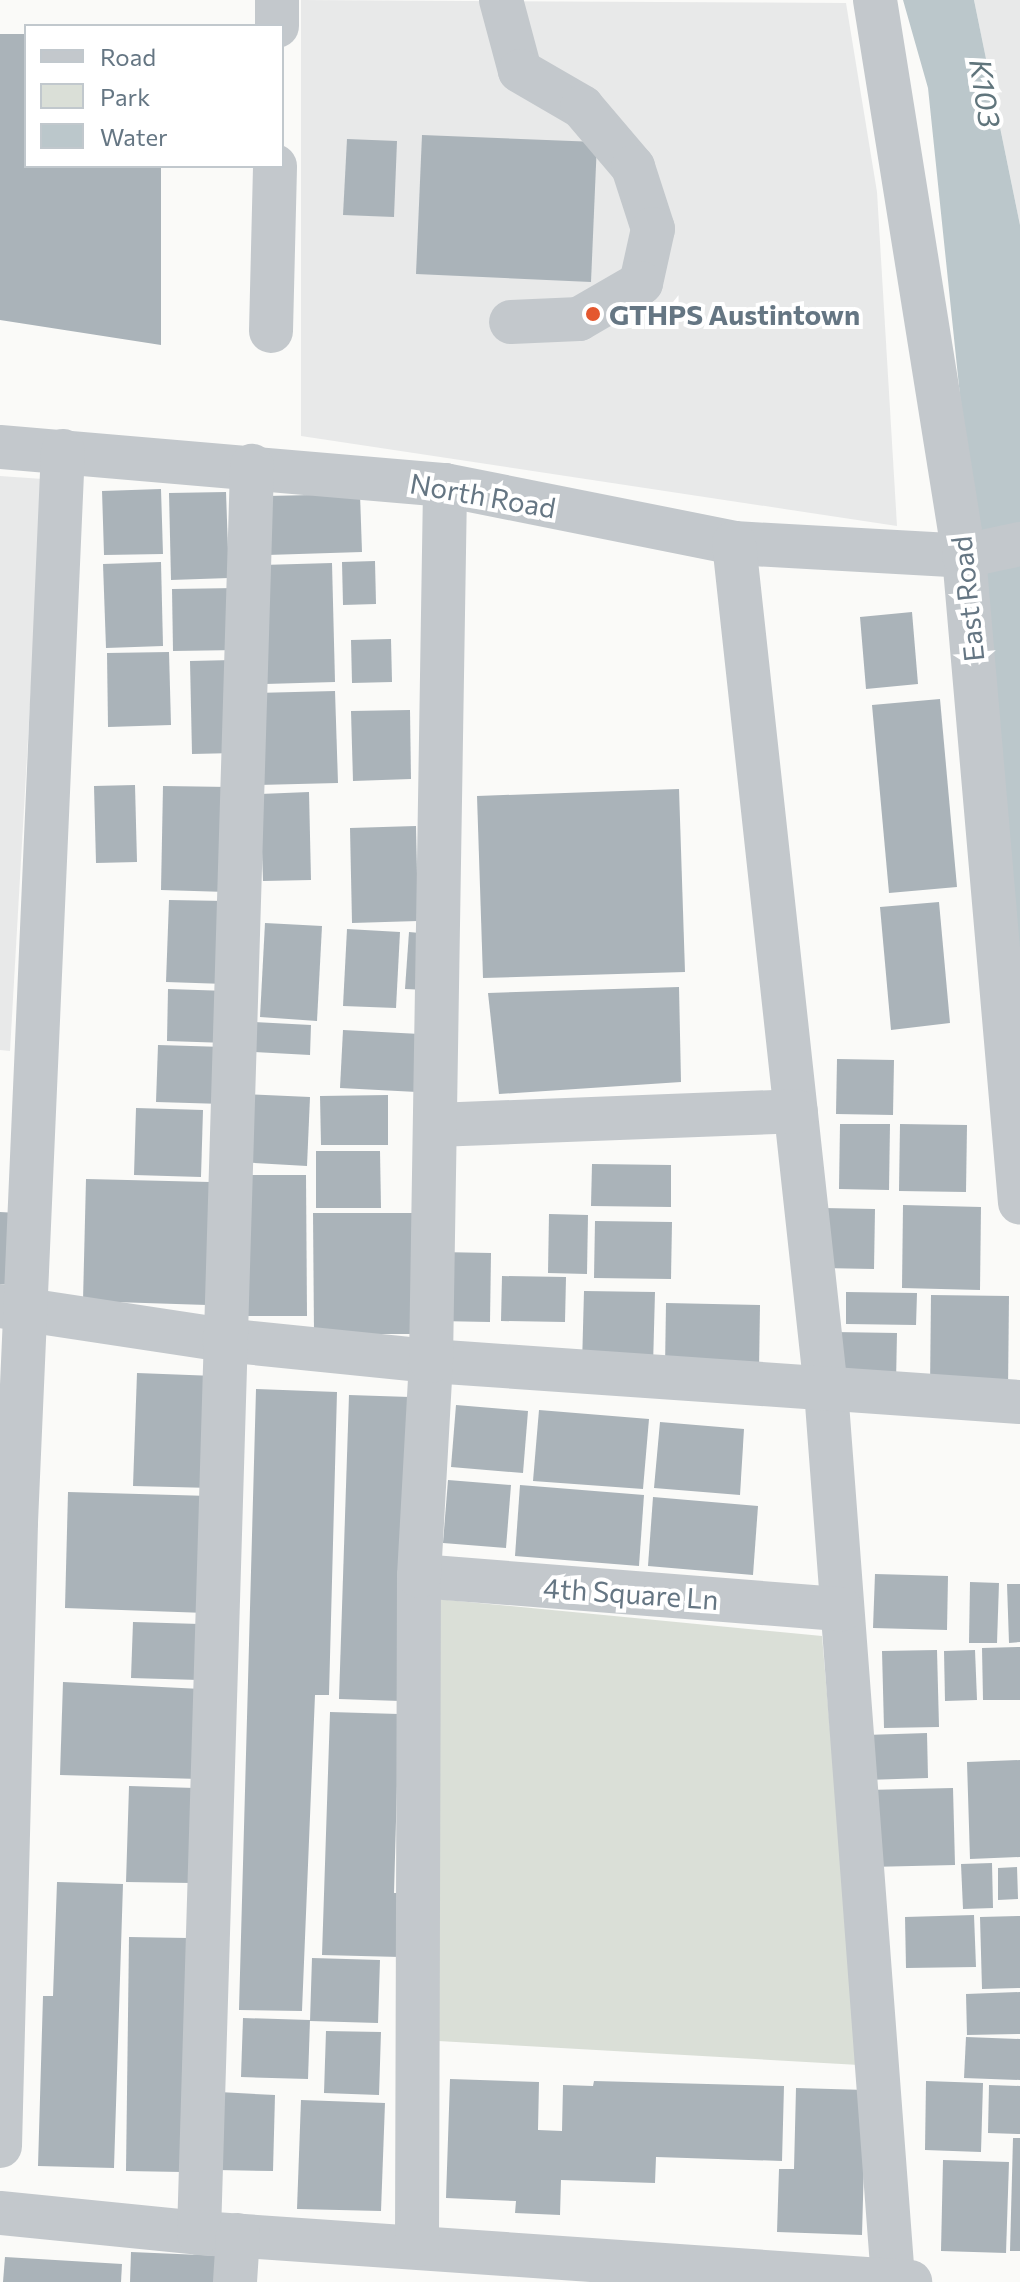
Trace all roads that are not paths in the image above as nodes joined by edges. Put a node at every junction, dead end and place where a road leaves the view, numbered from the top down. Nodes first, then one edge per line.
1 (277, 0) edge
2 (501, 0) edge
3 (875, 0) edge
4 (277, 24) edge
5 (275, 168) edge
6 (511, 322) dead end
7 (271, 331) dead end
8 (0, 447) edge
9 (63, 451) junction
10 (252, 466) junction
11 (445, 485) junction
12 (734, 543) junction
13 (1020, 544) edge
14 (964, 556) junction
15 (17, 1092) edge
16 (796, 1111) junction
17 (435, 1125) junction
18 (1020, 1203) edge
19 (13, 1307) edge
20 (224, 1340) junction
21 (431, 1361) junction
22 (826, 1390) junction
23 (1020, 1402) edge
24 (8, 1521) edge
25 (419, 1576) junction
26 (842, 1609) junction
27 (2, 2010) edge
28 (0, 2146) edge
29 (0, 2213) edge
30 (218, 2234) junction
31 (417, 2245) junction
32 (901, 2281) edge
33 (235, 2282) edge

1 - 4 street
2 - 6 street
3 - 14 street, East Road
5 - 7 street
8 - 9 street, North Road
9 - 10 street, North Road
9 - 15 street
10 - 11 street, North Road
10 - 20 street
11 - 12 street, North Road
11 - 17 street
12 - 14 street, North Road
12 - 16 street
13 - 14 street, North Road
14 - 18 street, East Road
15 - 19 street
16 - 17 street
16 - 22 street
17 - 21 street
19 - 20 street
19 - 24 street
20 - 21 street
20 - 30 street
21 - 22 street
21 - 25 street
22 - 23 street
22 - 26 street
24 - 27 street
25 - 26 street, 4th Square Ln
25 - 31 street
26 - 32 street
27 - 28 street
29 - 30 street
30 - 31 street
30 - 33 street
31 - 32 street

